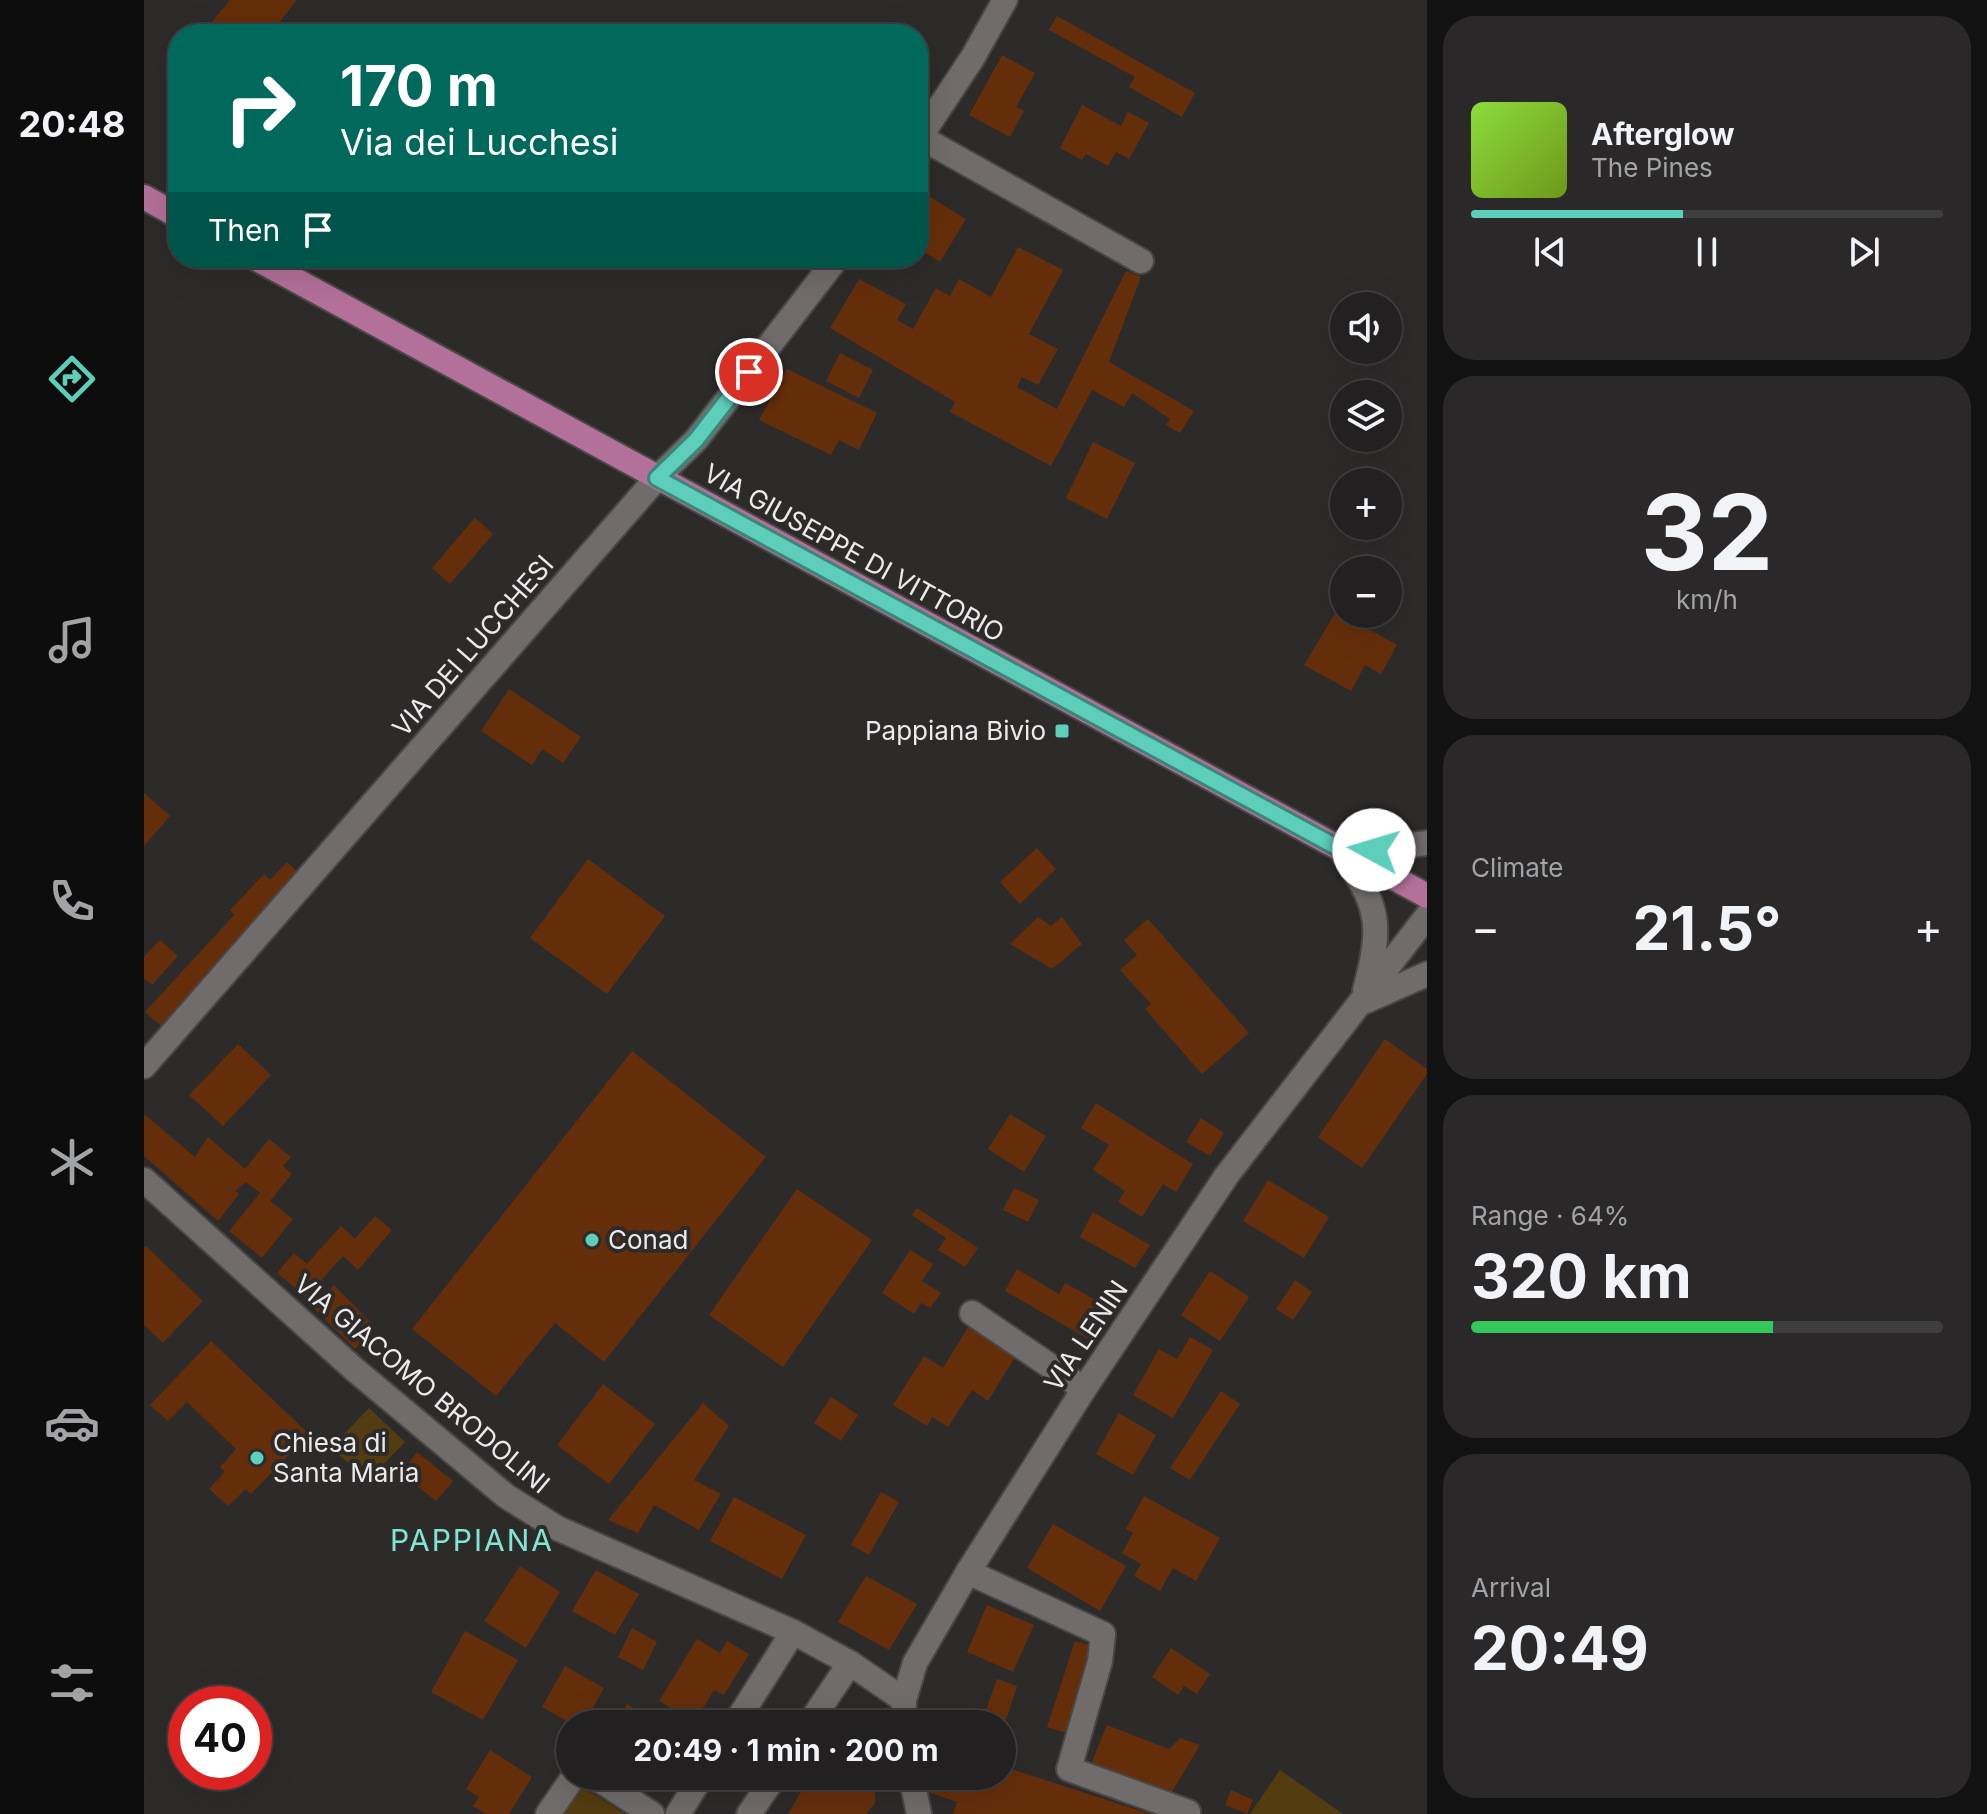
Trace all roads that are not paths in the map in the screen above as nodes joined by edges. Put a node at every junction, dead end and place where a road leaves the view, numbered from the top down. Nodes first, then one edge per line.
1 (1005, 0) edge
2 (928, 125) edge
3 (928, 144) edge
4 (144, 197) edge
5 (168, 210) edge
6 (1141, 261) dead end
7 (273, 268) edge
8 (829, 268) edge
9 (657, 478) junction
10 (1427, 843) edge
11 (1340, 849) junction
12 (1427, 896) edge
13 (1427, 916) edge
14 (1427, 974) edge
15 (1361, 1004) junction
16 (144, 1066) edge
17 (144, 1180) edge
18 (972, 1313) dead end
19 (1084, 1389) junction
20 (968, 1572) junction
21 (793, 1632) junction
22 (850, 1663) junction
23 (744, 1710) edge
24 (818, 1710) edge
25 (901, 1710) edge
26 (903, 1710) edge
27 (564, 1790) edge
28 (615, 1790) edge
29 (693, 1790) edge
30 (765, 1790) edge
31 (914, 1790) edge
32 (1188, 1812) dead end
33 (548, 1814) edge
34 (652, 1814) edge
35 (678, 1814) edge
36 (749, 1814) edge
37 (919, 1814) edge

1 - 2 street
3 - 6 street
4 - 5 main road
7 - 9 main road, VIA GIUSEPPE DI VITTORIO
8 - 9 street, VIA DEI LUCCHESI
9 - 11 main road, VIA GIUSEPPE DI VITTORIO
9 - 16 street, VIA DEI LUCCHESI
10 - 11 street
11 - 12 main road, VIA GIUSEPPE DI VITTORIO
11 - 15 street, VIA LENIN
13 - 15 street, VIA LENIN
14 - 15 street, VIA LENIN
15 - 19 street, VIA LENIN
17 - 21 street, VIA GIACOMO BRODOLINI
18 - 19 street
19 - 20 street, VIA LENIN
20 - 26 street, VIA LENIN
20 - 32 street
21 - 22 street, VIA GIACOMO BRODOLINI
21 - 23 street
22 - 24 street
22 - 25 street, VIA GIACOMO BRODOLINI
27 - 33 street
28 - 34 street
29 - 35 street
30 - 36 street
31 - 37 street

